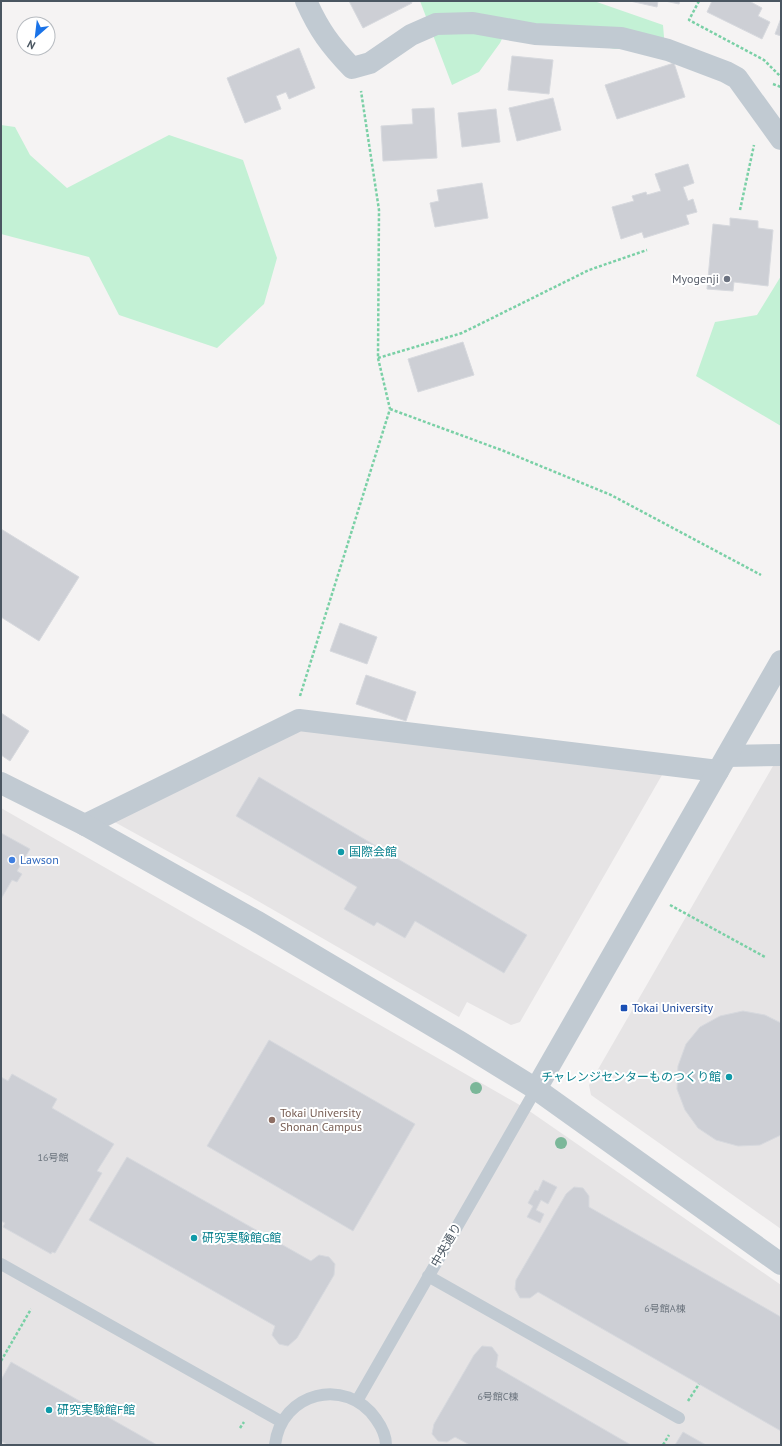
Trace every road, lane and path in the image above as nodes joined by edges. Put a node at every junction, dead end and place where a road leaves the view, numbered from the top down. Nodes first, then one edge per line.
1 (306, 1) edge
2 (699, 1) edge
3 (352, 68) junction
4 (781, 77) edge
5 (761, 111) junction
6 (781, 139) edge
7 (740, 210) dead end
8 (647, 250) dead end
9 (378, 358) junction
10 (390, 409) junction
11 (761, 575) dead end
12 (781, 661) edge
13 (299, 720) junction
14 (781, 755) edge
15 (723, 763) junction
16 (1, 783) edge
17 (85, 825) junction
18 (649, 893) junction
19 (765, 957) dead end
20 (536, 1089) junction
21 (1, 1264) edge
22 (781, 1264) edge
23 (428, 1276) junction
24 (31, 1309) dead end
25 (1, 1361) edge
26 (357, 1401) junction
27 (679, 1418) dead end
28 (282, 1422) junction
29 (274, 1445) edge
30 (386, 1445) edge

1 - 3 street
2 - 4 path
3 - 5 street
3 - 9 path
5 - 6 street
5 - 7 path
8 - 9 path
9 - 10 path
10 - 11 path
10 - 13 path
12 - 15 street
13 - 15 street
13 - 17 street
14 - 15 street
15 - 18 street
16 - 17 street
17 - 20 street
18 - 19 path
18 - 20 street
20 - 22 street
20 - 23 lane, 中央通り
21 - 28 lane
23 - 26 lane, 中央通り
23 - 27 lane
24 - 25 path
26 - 28 lane
26 - 30 lane
28 - 29 lane

